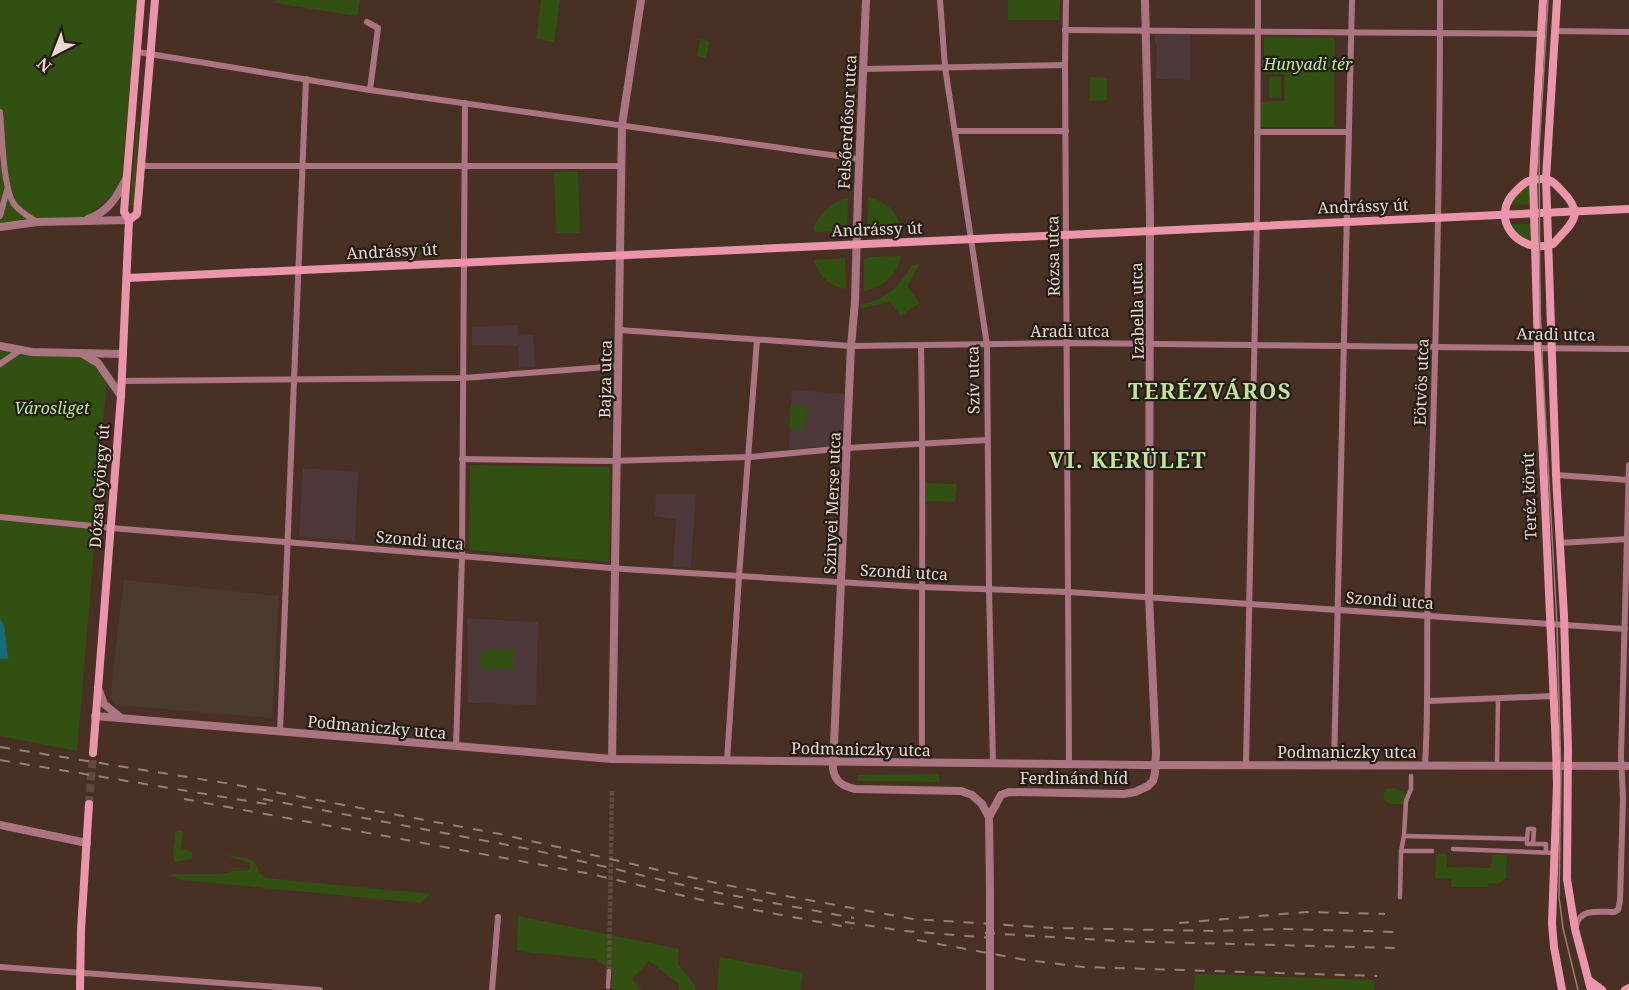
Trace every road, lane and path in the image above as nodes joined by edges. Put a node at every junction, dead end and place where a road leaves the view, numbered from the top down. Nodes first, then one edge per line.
1 (141, 0) edge
2 (155, 0) edge
3 (641, 0) edge
4 (866, 0) edge
5 (940, 0) edge
6 (1066, 0) edge
7 (1145, 0) edge
8 (1258, 0) edge
9 (1352, 0) edge
10 (1440, 0) edge
11 (1543, 0) edge
12 (1557, 0) edge
13 (367, 22) dead end
14 (1065, 30) junction
15 (1146, 30) junction
16 (1555, 31) junction
17 (1257, 32) junction
18 (1629, 32) edge
19 (1350, 33) junction
20 (1541, 34) junction
21 (1440, 35) junction
22 (138, 52) junction
23 (151, 55) junction
24 (1065, 65) junction
25 (945, 67) junction
26 (863, 69) junction
27 (306, 79) junction
28 (370, 90) junction
29 (465, 103) junction
30 (0, 112) edge
31 (622, 125) junction
32 (955, 131) junction
33 (1066, 131) junction
34 (1257, 132) junction
35 (1348, 132) junction
36 (859, 159) junction
37 (465, 165) junction
38 (141, 166) junction
39 (621, 166) junction
40 (304, 167) junction
41 (127, 178) junction
42 (1533, 179) junction
43 (1546, 179) junction
44 (8, 190) junction
45 (1629, 209) edge
46 (1576, 212) junction
47 (1534, 213) junction
48 (1548, 213) junction
49 (1, 215) edge
50 (1503, 215) junction
51 (1438, 218) junction
52 (84, 220) junction
53 (129, 220) junction
54 (37, 222) junction
55 (1346, 222) junction
56 (1257, 226) junction
57 (0, 227) edge
58 (1150, 231) junction
59 (1066, 236) junction
60 (971, 240) junction
61 (856, 244) junction
62 (1535, 246) junction
63 (1549, 246) junction
64 (621, 255) junction
65 (465, 262) junction
66 (298, 270) junction
67 (127, 278) junction
68 (619, 330) junction
69 (757, 340) junction
70 (1067, 344) junction
71 (1151, 344) junction
72 (987, 345) junction
73 (1255, 345) junction
74 (0, 346) edge
75 (851, 346) junction
76 (921, 346) junction
77 (1344, 347) junction
78 (1436, 347) junction
79 (1538, 347) junction
80 (1551, 348) junction
81 (1629, 349) edge
82 (19, 351) junction
83 (82, 353) junction
84 (123, 354) junction
85 (0, 364) edge
86 (619, 366) junction
87 (463, 378) junction
88 (293, 380) junction
89 (121, 381) junction
90 (121, 396) junction
91 (987, 440) junction
92 (923, 444) junction
93 (847, 448) junction
94 (750, 457) junction
95 (462, 459) junction
96 (618, 461) junction
97 (1629, 465) edge
98 (1556, 475) junction
99 (1629, 480) edge
100 (0, 517) edge
101 (111, 528) junction
102 (1628, 539) edge
103 (286, 542) junction
104 (1559, 543) junction
105 (462, 556) junction
106 (616, 569) junction
107 (739, 577) junction
108 (842, 582) junction
109 (921, 587) junction
110 (989, 588) junction
111 (1069, 592) junction
112 (1149, 597) junction
113 (1251, 604) junction
114 (1337, 610) junction
115 (1627, 613) edge
116 (1427, 617) junction
117 (1550, 625) junction
118 (1564, 626) junction
119 (1625, 629) junction
120 (98, 688) junction
121 (1627, 689) edge
122 (1553, 696) junction
123 (1498, 698) junction
124 (1428, 701) junction
125 (95, 716) junction
126 (123, 718) junction
127 (280, 732) junction
128 (456, 747) junction
129 (93, 753) tunnel mouth
130 (612, 759) junction
131 (727, 761) junction
132 (834, 762) junction
133 (922, 763) junction
134 (993, 764) junction
135 (1069, 764) junction
136 (1156, 765) junction
137 (1246, 765) junction
138 (1334, 765) junction
139 (1425, 765) junction
140 (1497, 765) junction
141 (1556, 765) junction
142 (1569, 765) junction
143 (1625, 766) edge
144 (1411, 776) dead end
145 (89, 804) tunnel mouth
146 (989, 819) junction
147 (0, 825) edge
148 (1404, 836) junction
149 (1527, 839) junction
150 (87, 843) junction
151 (1533, 844) junction
152 (1453, 849) dead end
153 (1401, 851) junction
154 (1432, 851) dead end
155 (1550, 852) junction
156 (1400, 897) dead end
157 (498, 917) dead end
158 (1575, 930) junction
159 (0, 967) edge
160 (609, 971) tunnel mouth
161 (79, 974) junction
162 (608, 987) dead end
163 (1590, 987) edge
164 (80, 990) edge
165 (320, 990) edge
166 (492, 990) edge
167 (990, 990) edge
168 (1562, 990) edge
169 (1602, 990) edge

1 - 22 main road, Dózsa György út
2 - 23 main road, Dózsa György út
3 - 31 street, Bajza utca
4 - 26 street, Felsőerdősor utca
5 - 25 street, Szív utca
6 - 14 street, Rózsa utca
7 - 15 street, Izabella utca
8 - 17 street
9 - 19 street
10 - 21 street, Eötvös utca
11 - 20 main road, Teréz körút
12 - 16 main road, Teréz körút
13 - 28 street
14 - 15 street
14 - 24 street, Rózsa utca
15 - 17 street
15 - 58 street, Izabella utca
16 - 18 street
16 - 43 main road, Teréz körút
17 - 19 street
17 - 34 street
19 - 21 street
19 - 35 street
20 - 21 street
20 - 42 main road, Teréz körút
21 - 51 street, Eötvös utca
22 - 23 street
22 - 41 main road, Dózsa György út
23 - 27 street
23 - 38 main road, Dózsa György út
24 - 25 street
24 - 33 street, Rózsa utca
25 - 26 street
25 - 32 street, Szív utca
26 - 36 street, Felsőerdősor utca
27 - 28 street
27 - 40 street
28 - 29 street
29 - 31 street
29 - 37 street
30 - 44 street
31 - 36 street
31 - 39 street, Bajza utca
32 - 33 street
32 - 60 street, Szív utca
33 - 59 street, Rózsa utca
34 - 35 street
34 - 56 street
35 - 55 street
36 - 61 street, Felsőerdősor utca
37 - 39 street
37 - 40 street
37 - 65 street
38 - 40 street
38 - 53 main road, Dózsa György út
39 - 64 street, Bajza utca
40 - 66 street
41 - 52 street
41 - 53 main road, Dózsa György út
42 - 43 main road
42 - 47 main road, Teréz körút
42 - 50 main road
43 - 46 main road
43 - 48 main road, Teréz körút
44 - 49 street
44 - 54 street
45 - 46 main road, Andrássy út
46 - 48 main road, Andrássy út
46 - 63 main road
47 - 48 main road, Andrássy út
47 - 50 main road, Andrássy út
47 - 62 main road, Teréz körút
48 - 63 main road, Teréz körút
50 - 51 main road, Andrássy út
50 - 62 main road
51 - 55 main road, Andrássy út
51 - 78 street, Eötvös utca
52 - 53 street
52 - 54 street
53 - 67 main road, Dózsa György út
54 - 57 street
55 - 56 main road, Andrássy út
55 - 77 street
56 - 58 main road, Andrássy út
56 - 73 street
58 - 59 main road, Andrássy út
58 - 71 street, Izabella utca
59 - 60 main road, Andrássy út
59 - 70 street, Rózsa utca
60 - 61 main road, Andrássy út
60 - 72 street, Szív utca
61 - 64 main road, Andrássy út
61 - 75 street, Szinyei Merse utca
62 - 63 main road
62 - 79 main road, Teréz körút
63 - 80 main road, Teréz körút
64 - 65 main road, Andrássy út
64 - 68 street, Bajza utca
65 - 66 main road, Andrássy út
65 - 87 street
66 - 67 main road, Andrássy út
66 - 88 street
67 - 84 main road, Dózsa György út
68 - 69 street, Aradi utca
68 - 86 street, Bajza utca
69 - 75 street, Aradi utca
69 - 94 street
70 - 71 street, Aradi utca
70 - 72 street, Aradi utca
70 - 111 street, Rózsa utca
71 - 73 street, Aradi utca
71 - 112 street, Izabella utca
72 - 76 street, Aradi utca
72 - 91 street, Szív utca
73 - 77 street, Aradi utca
73 - 113 street
74 - 82 street
75 - 76 street, Aradi utca
75 - 93 street, Szinyei Merse utca
76 - 92 street
77 - 78 street, Aradi utca
77 - 114 street
78 - 79 street, Aradi utca
78 - 116 street, Eötvös utca
79 - 80 street, Aradi utca
79 - 117 main road, Teréz körút
80 - 81 street, Aradi utca
80 - 98 main road, Teréz körút
82 - 83 street
82 - 85 street
83 - 84 street
83 - 90 street
84 - 89 main road, Dózsa György út
86 - 87 street
86 - 96 street, Bajza utca
87 - 88 street
87 - 95 street
88 - 89 street
88 - 103 street
89 - 90 main road, Dózsa György út
90 - 101 main road, Dózsa György út
91 - 92 street
91 - 110 street, Szív utca
92 - 93 street
92 - 109 street
93 - 94 street
93 - 108 street, Szinyei Merse utca
94 - 96 street
94 - 107 street
95 - 96 street
95 - 105 street
96 - 106 street, Bajza utca
97 - 99 street
98 - 99 street
98 - 104 main road, Teréz körút
99 - 102 street
100 - 101 street, Szondi utca
101 - 103 street, Szondi utca
101 - 120 main road, Dózsa György út
102 - 104 street
102 - 115 street
103 - 105 street, Szondi utca
103 - 127 street
104 - 118 main road, Teréz körút
105 - 106 street, Szondi utca
105 - 128 street
106 - 107 street, Szondi utca
106 - 130 street, Bajza utca
107 - 108 street, Szondi utca
107 - 131 street
108 - 109 street, Szondi utca
108 - 132 street, Szinyei Merse utca
109 - 110 street, Szondi utca
109 - 133 street
110 - 111 street, Szondi utca
110 - 134 street, Szív utca
111 - 112 street, Szondi utca
111 - 135 street, Rózsa utca
112 - 113 street, Szondi utca
112 - 136 street, Izabella utca
113 - 114 street, Szondi utca
113 - 137 street
114 - 116 street, Szondi utca
114 - 138 street
115 - 119 street
116 - 117 street, Szondi utca
116 - 124 street, Eötvös utca
117 - 118 street, Szondi utca
117 - 122 main road, Teréz körút
118 - 119 street, Szondi utca
118 - 142 main road, Teréz körút
119 - 121 street
120 - 125 main road, Dózsa György út
120 - 126 street
121 - 143 street
122 - 123 street
122 - 141 main road, Teréz körút
123 - 124 street
123 - 140 street
124 - 139 street, Eötvös utca
125 - 126 street, Podmaniczky utca
125 - 129 main road, Dózsa György út
126 - 127 street, Podmaniczky utca
127 - 128 street, Podmaniczky utca
128 - 130 street, Podmaniczky utca
130 - 131 street, Podmaniczky utca
131 - 132 street, Podmaniczky utca
132 - 133 street, Podmaniczky utca
132 - 146 street
133 - 134 street, Podmaniczky utca
134 - 135 street, Podmaniczky utca
135 - 136 street, Podmaniczky utca
136 - 137 street, Podmaniczky utca
136 - 146 street, Ferdinánd híd
137 - 138 street, Podmaniczky utca
138 - 139 street, Podmaniczky utca
139 - 140 street, Podmaniczky utca
140 - 141 street, Podmaniczky utca
141 - 142 street, Podmaniczky utca
141 - 155 main road, Teréz körút
142 - 143 street, Podmaniczky utca
142 - 158 main road, Teréz körút
143 - 158 street
144 - 148 street
145 - 150 main road
146 - 167 street, bridge
147 - 150 street
148 - 149 street
148 - 153 street
149 - 151 street
149 - 151 street
150 - 161 main road
151 - 155 street
152 - 155 street
153 - 154 street
153 - 156 street
155 - 168 main road, Teréz körút
157 - 166 street
158 - 163 main road, Teréz körút
159 - 161 street
160 - 162 street
161 - 164 main road
161 - 165 street
163 - 169 main road

